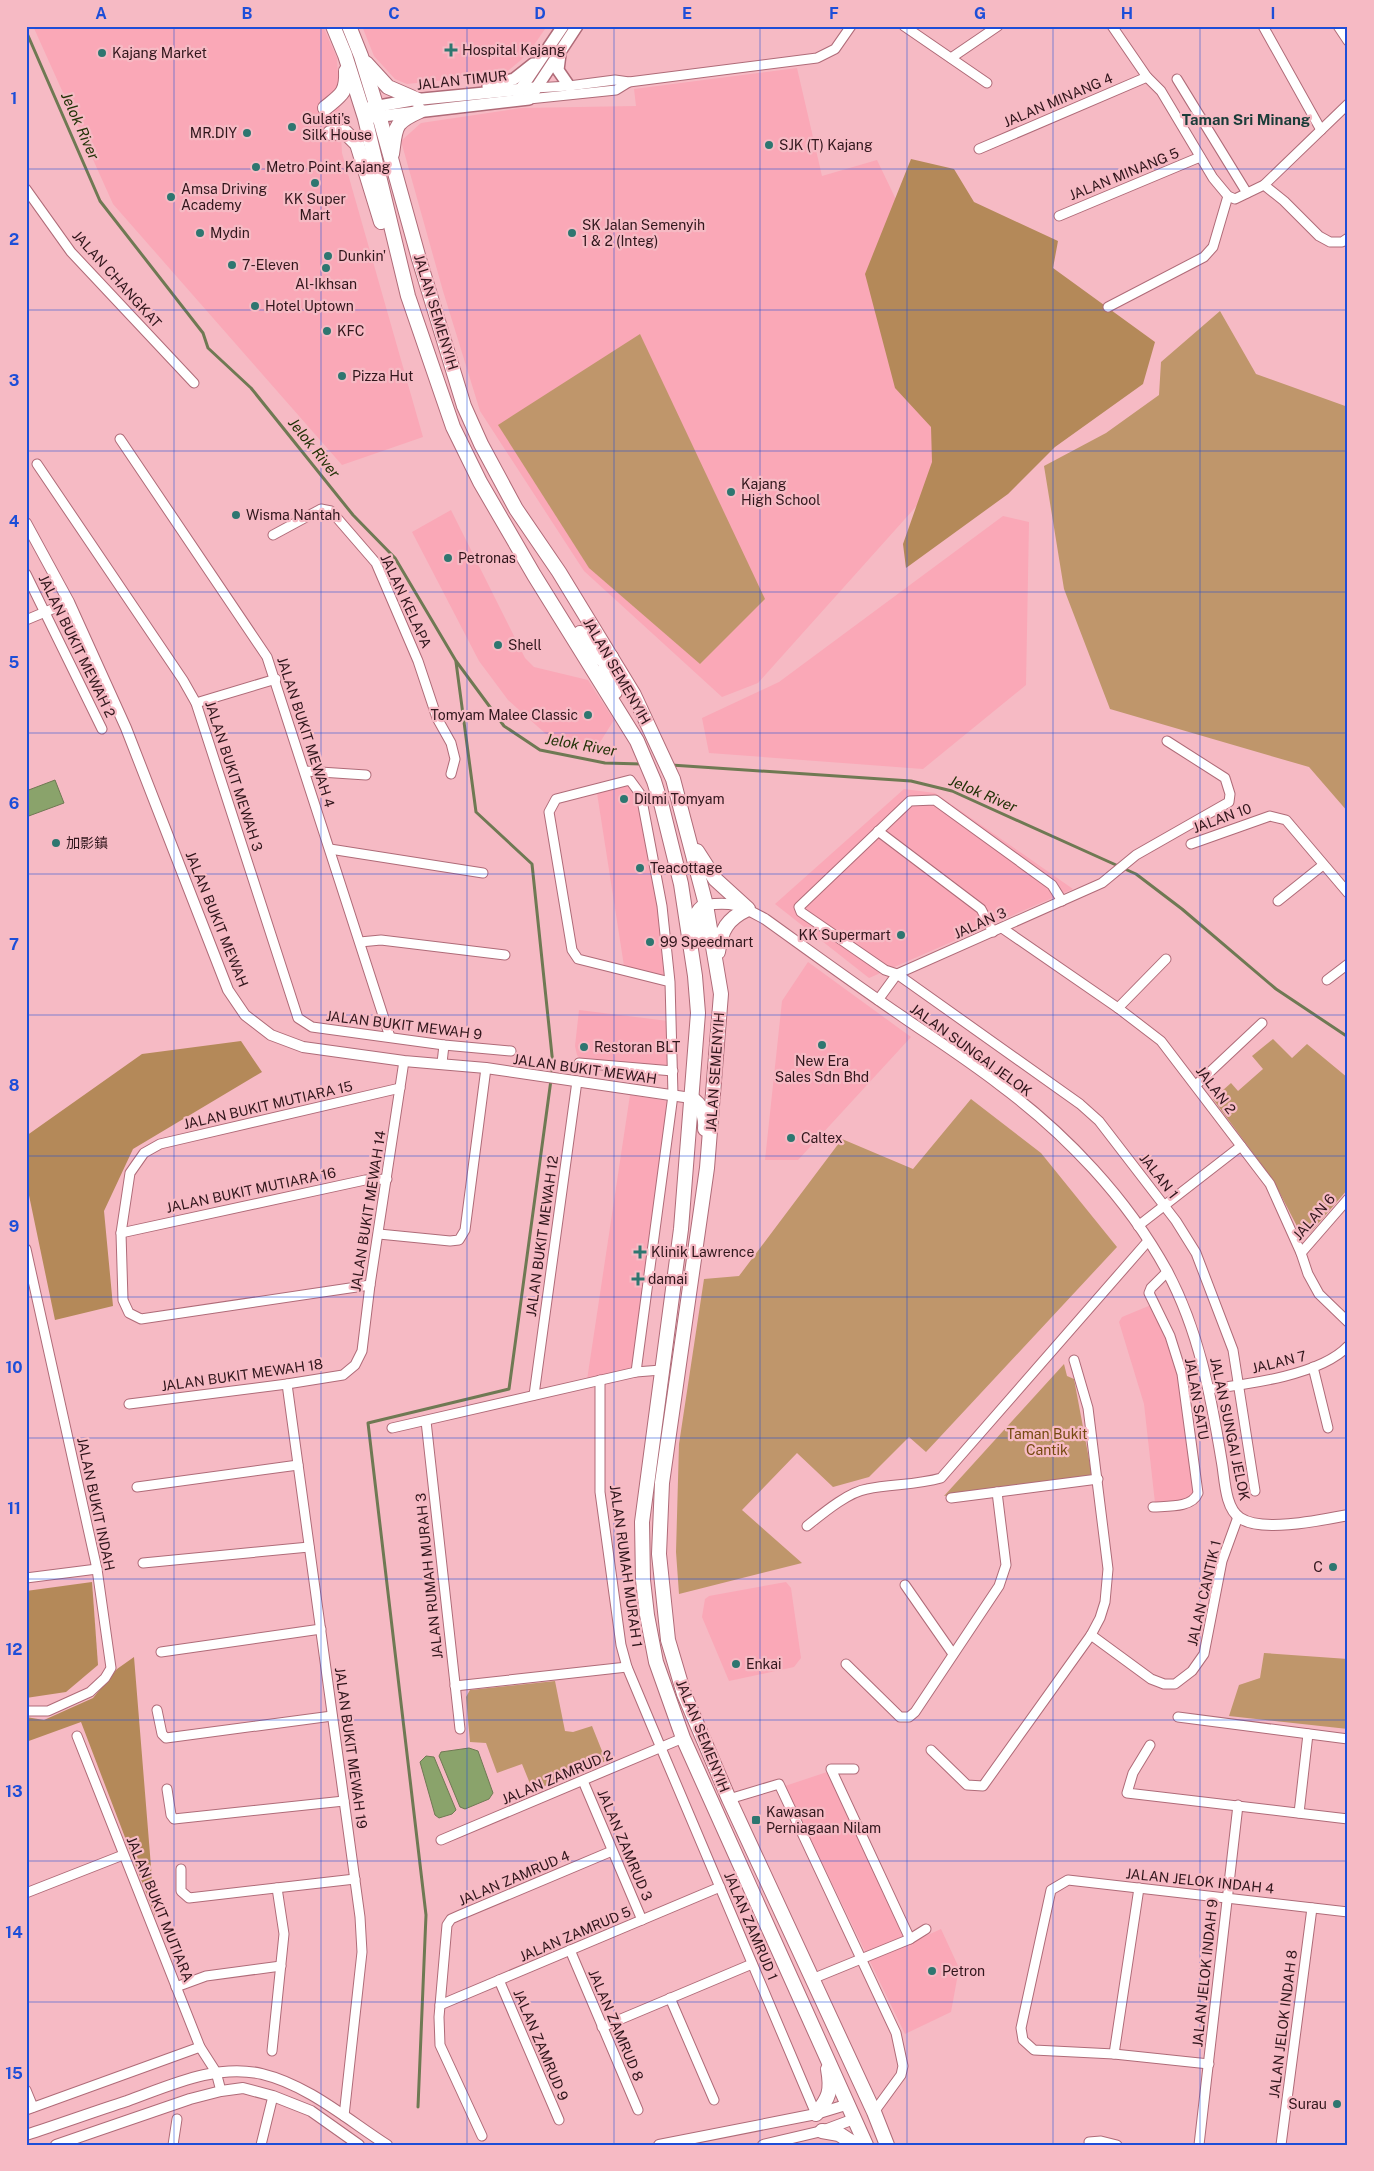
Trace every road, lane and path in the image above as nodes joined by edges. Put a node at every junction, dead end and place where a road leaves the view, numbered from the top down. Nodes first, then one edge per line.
1 (333, 26) edge
2 (349, 26) edge
3 (563, 26) edge
4 (578, 26) edge
5 (852, 26) edge
6 (904, 26) edge
7 (998, 26) edge
8 (1112, 26) edge
9 (1263, 26) edge
10 (1338, 26) edge
11 (1348, 41) edge
12 (560, 52) junction
13 (345, 54) junction
14 (361, 56) junction
15 (951, 58) junction
16 (541, 59) junction
17 (1147, 77) junction
18 (1177, 79) dead end
19 (629, 82) junction
20 (987, 83) dead end
21 (569, 86) junction
22 (535, 88) junction
23 (520, 89) junction
24 (478, 93) junction
25 (514, 99) junction
26 (530, 99) junction
27 (1348, 104) edge
28 (419, 105) junction
29 (325, 108) dead end
30 (363, 113) junction
31 (378, 113) junction
32 (1321, 130) junction
33 (330, 133) dead end
34 (979, 149) dead end
35 (1200, 157) junction
36 (391, 160) junction
37 (1264, 185) junction
38 (26, 189) edge
39 (1247, 193) junction
40 (1231, 198) junction
41 (1059, 216) dead end
42 (1348, 238) edge
43 (408, 296) junction
44 (1108, 307) dead end
45 (194, 383) dead end
46 (120, 439) dead end
47 (37, 464) dead end
48 (26, 523) edge
49 (273, 535) dead end
50 (26, 574) edge
51 (534, 575) junction
52 (69, 602) junction
53 (45, 613) junction
54 (26, 620) edge
55 (611, 657) junction
56 (276, 680) junction
57 (196, 703) junction
58 (102, 729) dead end
59 (636, 739) junction
60 (1167, 741) dead end
61 (305, 771) junction
62 (452, 774) dead end
63 (366, 775) dead end
64 (662, 807) junction
65 (878, 831) junction
66 (690, 839) junction
67 (1191, 844) dead end
68 (330, 849) junction
69 (1323, 865) junction
70 (483, 873) dead end
71 (1348, 893) edge
72 (1062, 901) junction
73 (1278, 901) dead end
74 (706, 905) junction
75 (748, 909) junction
76 (998, 930) junction
77 (360, 942) junction
78 (505, 955) dead end
79 (1166, 959) dead end
80 (717, 963) junction
81 (1348, 964) edge
82 (897, 974) junction
83 (696, 976) junction
84 (1327, 980) dead end
85 (670, 982) junction
86 (878, 1000) junction
87 (1118, 1008) junction
88 (298, 1018) joint
89 (1262, 1023) dead end
90 (390, 1037) junction
91 (444, 1045) junction
92 (511, 1051) dead end
93 (404, 1061) junction
94 (442, 1063) junction
95 (579, 1063) dead end
96 (716, 1066) junction
97 (486, 1068) junction
98 (672, 1072) junction
99 (577, 1081) junction
100 (1196, 1086) junction
101 (400, 1088) junction
102 (673, 1095) junction
103 (691, 1098) junction
104 (1241, 1146) junction
105 (707, 1168) junction
106 (387, 1179) junction
107 (1348, 1199) edge
108 (1164, 1206) junction
109 (1138, 1226) junction
110 (121, 1233) junction
111 (379, 1234) junction
112 (1148, 1241) junction
113 (26, 1249) edge
114 (1301, 1253) junction
115 (1167, 1272) junction
116 (370, 1285) junction
117 (1348, 1322) edge
118 (1348, 1346) edge
119 (1074, 1360) dead end
120 (355, 1365) joint
121 (1314, 1367) junction
122 (661, 1370) junction
123 (636, 1372) junction
124 (600, 1380) junction
125 (287, 1384) junction
126 (1240, 1386) junction
127 (1210, 1389) junction
128 (534, 1395) junction
129 (129, 1404) dead end
130 (426, 1420) junction
131 (392, 1428) dead end
132 (1328, 1428) dead end
133 (298, 1465) junction
134 (1098, 1479) junction
135 (138, 1487) dead end
136 (1255, 1491) dead end
137 (997, 1492) junction
138 (951, 1498) dead end
139 (1154, 1507) dead end
140 (1347, 1516) edge
141 (1238, 1517) junction
142 (807, 1526) dead end
143 (309, 1547) junction
144 (143, 1563) dead end
145 (97, 1569) junction
146 (26, 1578) edge
147 (905, 1585) dead end
148 (321, 1629) junction
149 (1091, 1635) junction
150 (161, 1652) dead end
151 (953, 1654) junction
152 (846, 1664) dead end
153 (628, 1667) junction
154 (455, 1686) junction
155 (157, 1710) dead end
156 (26, 1711) edge
157 (332, 1716) junction
158 (1178, 1717) dead end
159 (460, 1729) dead end
160 (1308, 1734) junction
161 (77, 1736) dead end
162 (683, 1738) junction
163 (1348, 1739) edge
164 (1150, 1745) dead end
165 (661, 1748) junction
166 (931, 1750) dead end
167 (854, 1769) dead end
168 (583, 1781) junction
169 (167, 1789) dead end
170 (729, 1799) junction
171 (344, 1801) junction
172 (1238, 1805) junction
173 (1299, 1813) junction
174 (1348, 1819) edge
175 (441, 1840) dead end
176 (612, 1851) junction
177 (123, 1855) junction
178 (181, 1869) dead end
179 (355, 1879) junction
180 (278, 1888) junction
181 (720, 1888) junction
182 (1139, 1888) junction
183 (26, 1893) edge
184 (1226, 1898) junction
185 (1312, 1908) junction
186 (1348, 1912) edge
187 (642, 1920) junction
188 (926, 1930) dead end
189 (910, 1939) junction
190 (570, 1950) junction
191 (861, 1959) junction
192 (752, 1964) junction
193 (281, 1966) junction
194 (812, 1979) junction
195 (499, 1980) junction
196 (176, 1987) junction
197 (670, 1998) junction
198 (440, 2005) junction
199 (825, 2006) junction
200 (602, 2027) junction
201 (200, 2047) junction
202 (272, 2051) dead end
203 (825, 2054) junction
204 (1114, 2054) junction
205 (1209, 2064) junction
206 (216, 2072) junction
207 (26, 2090) edge
208 (221, 2090) junction
209 (273, 2096) junction
210 (714, 2100) dead end
211 (30, 2108) edge
212 (638, 2110) dead end
213 (854, 2110) junction
214 (874, 2112) junction
215 (816, 2114) junction
216 (344, 2116) junction
217 (177, 2119) dead end
218 (559, 2120) dead end
219 (822, 2131) junction
220 (26, 2135) edge
221 (482, 2136) dead end
222 (345, 2140) edge
223 (1088, 2142) dead end
224 (56, 2145) edge
225 (172, 2145) edge
226 (260, 2145) edge
227 (359, 2145) edge
228 (387, 2145) edge
229 (659, 2145) edge
230 (763, 2145) edge
231 (856, 2145) edge
232 (866, 2145) edge
233 (880, 2145) edge
234 (887, 2145) edge
235 (1117, 2145) edge
236 (1199, 2145) edge
237 (1281, 2145) edge

1 - 13 main road, JALAN SEMENYIH
2 - 14 main road, JALAN SEMENYIH
3 - 16 main road, JALAN TIMUR
4 - 12 main road
5 - 19 street
6 - 15 street
7 - 15 street
8 - 17 street
9 - 32 street
10 - 11 street
12 - 21 main road
12 - 22 main road
13 - 29 main road
13 - 30 main road, JALAN SEMENYIH
14 - 28 main road
14 - 31 main road, JALAN SEMENYIH
15 - 20 street
16 - 23 main road, JALAN TIMUR
16 - 24 main road
17 - 34 street, JALAN MINANG 4
17 - 35 street
18 - 39 street
19 - 21 street
19 - 26 street
21 - 22 street
22 - 23 main road
22 - 26 main road
23 - 24 main road, JALAN TIMUR
23 - 25 main road
24 - 28 main road, JALAN TIMUR
25 - 26 main road, JALAN TIMUR
25 - 28 main road, JALAN TIMUR
27 - 32 street
28 - 31 main road, JALAN TIMUR
28 - 36 main road
30 - 31 main road, JALAN TIMUR
30 - 43 main road, JALAN SEMENYIH
31 - 36 main road, JALAN SEMENYIH
32 - 37 street
33 - 43 main road
35 - 40 street
35 - 41 street, JALAN MINANG 5
36 - 55 main road, JALAN SEMENYIH
37 - 39 street
37 - 42 street
38 - 45 street, JALAN CHANGKAT
39 - 40 street
40 - 44 street
43 - 51 main road, JALAN SEMENYIH
46 - 56 street, JALAN BUKIT MEWAH 4
47 - 57 street, JALAN BUKIT MEWAH 3
48 - 52 street, JALAN BUKIT MEWAH
49 - 62 street, JALAN KELAPA
50 - 53 street, JALAN BUKIT MEWAH 2
51 - 55 main road
51 - 59 main road, JALAN SEMENYIH
52 - 53 street
52 - 93 street, JALAN BUKIT MEWAH
53 - 54 street
53 - 58 street, JALAN BUKIT MEWAH 2
55 - 59 main road
55 - 66 main road, JALAN SEMENYIH
56 - 57 street
56 - 61 street, JALAN BUKIT MEWAH 4
57 - 88 street, JALAN BUKIT MEWAH 3
59 - 64 main road, JALAN SEMENYIH
60 - 72 street, JALAN 3
61 - 63 street
61 - 68 street, JALAN BUKIT MEWAH 4
64 - 74 main road
64 - 83 main road, JALAN SEMENYIH
65 - 72 street
65 - 76 street
65 - 82 street, JALAN 1
66 - 74 main road, JALAN SEMENYIH
66 - 75 main road
67 - 69 street, JALAN 10
68 - 70 street
68 - 77 street, JALAN BUKIT MEWAH 4
69 - 71 street, JALAN 10
69 - 73 street
72 - 76 street, JALAN 3
74 - 75 street, JALAN SUNGAI JELOK
74 - 80 main road, JALAN SEMENYIH
74 - 83 main road
75 - 80 main road
75 - 86 street, JALAN SUNGAI JELOK
76 - 82 street, JALAN 3
76 - 87 street, JALAN 2
77 - 78 street
77 - 90 street, JALAN BUKIT MEWAH 4
79 - 87 street
80 - 96 main road, JALAN SEMENYIH
81 - 84 street
82 - 86 street
82 - 108 street, JALAN 1
83 - 103 main road, JALAN SEMENYIH
85 - 85 street
85 - 98 street
86 - 109 street, JALAN SUNGAI JELOK
87 - 100 street, JALAN 2
88 - 90 street, JALAN BUKIT MEWAH 9
89 - 100 street
90 - 91 street, JALAN BUKIT MEWAH 9
91 - 92 street, JALAN BUKIT MEWAH 9
91 - 94 street
93 - 94 street, JALAN BUKIT MEWAH
93 - 101 street, JALAN BUKIT MEWAH 14
94 - 97 street, JALAN BUKIT MEWAH
95 - 98 street
96 - 103 main road
96 - 105 main road, JALAN SEMENYIH
97 - 99 street, JALAN BUKIT MEWAH
97 - 111 street
98 - 102 street
99 - 102 street, JALAN BUKIT MEWAH
99 - 128 street, JALAN BUKIT MEWAH 12
100 - 104 street, JALAN 2
101 - 106 street, JALAN BUKIT MEWAH 14
101 - 110 street, JALAN BUKIT MUTIARA 15
102 - 103 street, JALAN BUKIT MEWAH
102 - 123 street
103 - 105 main road
103 - 122 main road, JALAN SEMENYIH
104 - 108 street
104 - 114 street, JALAN 2
105 - 170 main road, JALAN SEMENYIH
106 - 110 street, JALAN BUKIT MUTIARA 16
106 - 111 street, JALAN BUKIT MEWAH 14
107 - 114 street, JALAN 6
108 - 109 street
108 - 126 street, JALAN 1
109 - 112 street, JALAN SUNGAI JELOK
110 - 116 street
111 - 116 street, JALAN BUKIT MEWAH 14
112 - 115 street, JALAN SUNGAI JELOK
112 - 142 street
113 - 145 street, JALAN BUKIT INDAH
114 - 117 street, JALAN 2
115 - 127 street, JALAN SUNGAI JELOK
115 - 139 street, JALAN SATU
116 - 120 street, JALAN BUKIT MEWAH 14
118 - 121 street, JALAN 7
119 - 134 street
120 - 125 street, JALAN BUKIT MEWAH 18
121 - 126 street, JALAN 7
121 - 132 street
122 - 123 street
122 - 162 main road, JALAN SEMENYIH
123 - 124 street
124 - 128 street
124 - 153 street, JALAN RUMAH MURAH 1
125 - 129 street, JALAN BUKIT MEWAH 18
125 - 133 street, JALAN BUKIT MEWAH 19
126 - 127 street, JALAN 7
126 - 136 street, JALAN 1
127 - 141 street, JALAN SUNGAI JELOK
128 - 130 street
130 - 131 street
130 - 154 street, JALAN RUMAH MURAH 3
133 - 135 street
133 - 143 street, JALAN BUKIT MEWAH 19
134 - 137 street
134 - 149 street
137 - 138 street
137 - 151 street
140 - 141 street, JALAN SUNGAI JELOK
141 - 149 street, JALAN CANTIK 1
143 - 144 street
143 - 148 street, JALAN BUKIT MEWAH 19
145 - 146 street
145 - 156 street, JALAN BUKIT INDAH
147 - 151 street
148 - 150 street
148 - 157 street, JALAN BUKIT MEWAH 19
149 - 166 street
151 - 152 street
153 - 154 street
153 - 165 street, JALAN RUMAH MURAH 1
154 - 159 street, JALAN RUMAH MURAH 3
155 - 157 street
157 - 171 street, JALAN BUKIT MEWAH 19
158 - 160 street
160 - 163 street
160 - 173 street
161 - 177 street, JALAN BUKIT MUTIARA
162 - 165 street, JALAN ZAMRUD 2
162 - 203 main road, JALAN SEMENYIH
164 - 172 street
165 - 168 street, JALAN ZAMRUD 2
165 - 181 street, JALAN ZAMRUD 1
167 - 189 street
168 - 175 street, JALAN ZAMRUD 2
168 - 176 street, JALAN ZAMRUD 3
169 - 171 street
170 - 191 street
170 - 194 main road, JALAN SEMENYIH
171 - 179 street, JALAN BUKIT MEWAH 19
172 - 173 street
172 - 184 street, JALAN JELOK INDAH 9
173 - 174 street
176 - 187 street, JALAN ZAMRUD 3
176 - 198 street, JALAN ZAMRUD 4
177 - 183 street
177 - 196 street, JALAN BUKIT MUTIARA
178 - 180 street
179 - 180 street
179 - 216 street, JALAN BUKIT MEWAH 19
180 - 193 street
181 - 187 street, JALAN ZAMRUD 5
181 - 192 street, JALAN ZAMRUD 1
182 - 184 street, JALAN JELOK INDAH 4
182 - 204 street
182 - 204 street, JALAN JELOK INDAH 4
184 - 185 street, JALAN JELOK INDAH 4
184 - 205 street, JALAN JELOK INDAH 9
185 - 186 street, JALAN JELOK INDAH 4
185 - 237 street, JALAN JELOK INDAH 8
187 - 190 street, JALAN ZAMRUD 5
188 - 189 street
189 - 191 street
190 - 195 street, JALAN ZAMRUD 5
190 - 200 street, JALAN ZAMRUD 8
191 - 194 street
191 - 214 street
192 - 197 street
192 - 215 street, JALAN ZAMRUD 1
193 - 196 street
193 - 202 street
194 - 199 main road, JALAN SEMENYIH
195 - 198 street, JALAN ZAMRUD 5
195 - 218 street, JALAN ZAMRUD 9
196 - 201 street, JALAN BUKIT MUTIARA
197 - 200 street
197 - 210 street
198 - 221 street
199 - 213 main road
199 - 214 main road, JALAN SEMENYIH
200 - 212 street, JALAN ZAMRUD 8
201 - 206 street, JALAN BUKIT MUTIARA
201 - 211 street
203 - 213 main road, JALAN SEMENYIH
203 - 215 main road
204 - 205 street
205 - 236 street, JALAN JELOK INDAH 9
206 - 208 street, JALAN BUKIT MUTIARA
206 - 216 street
206 - 220 street
207 - 211 street
208 - 209 street
208 - 224 street
209 - 222 street
209 - 226 street
213 - 215 street
213 - 219 street
213 - 232 main road, JALAN SEMENYIH
213 - 233 main road
214 - 234 main road, JALAN SEMENYIH
215 - 229 street
216 - 228 street
217 - 225 street
219 - 230 street
219 - 231 main road
222 - 227 street
223 - 235 street

